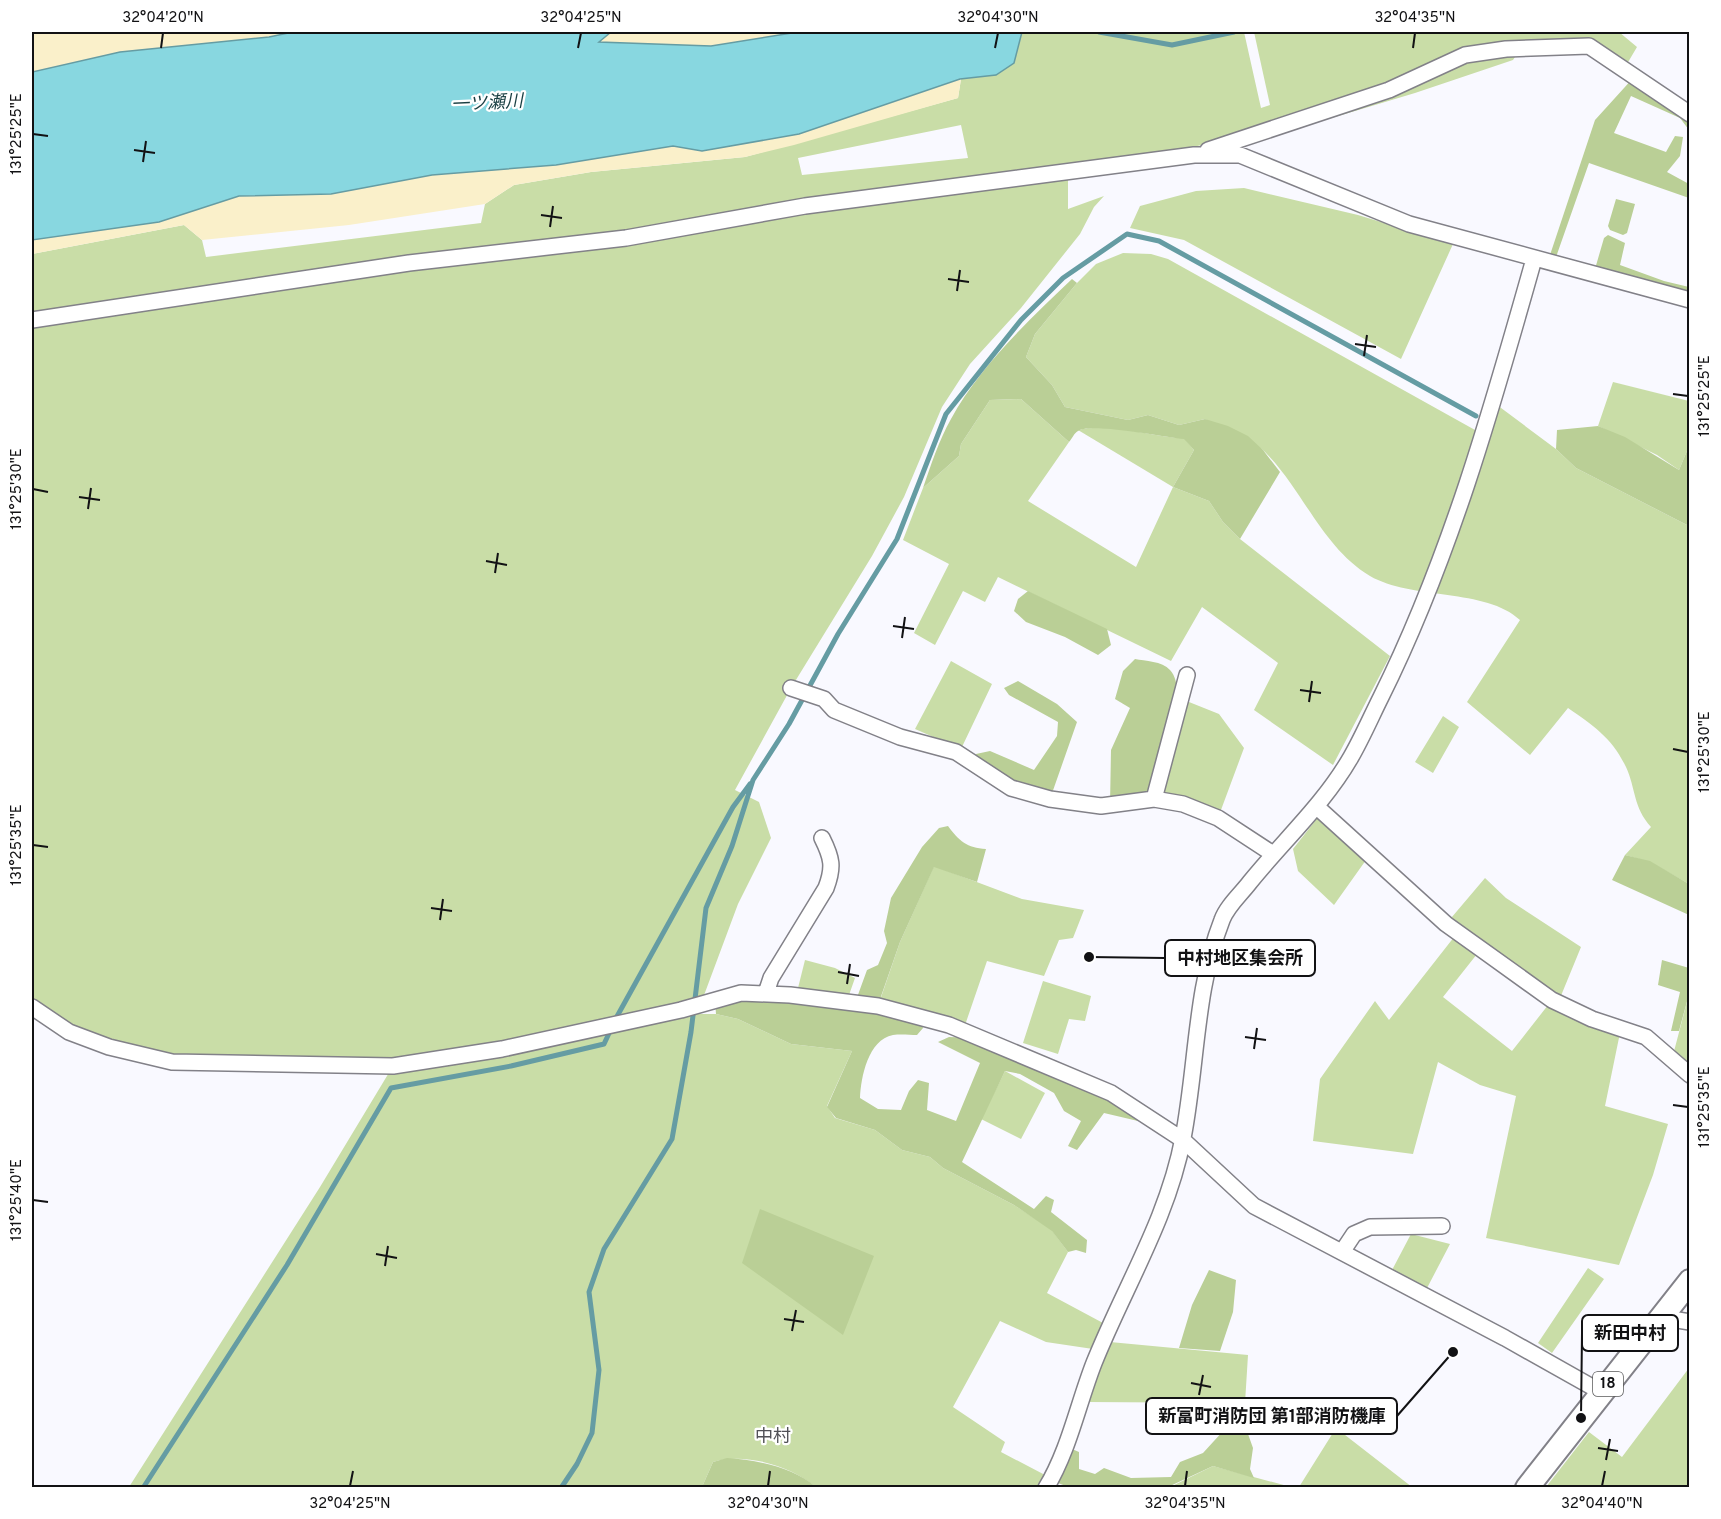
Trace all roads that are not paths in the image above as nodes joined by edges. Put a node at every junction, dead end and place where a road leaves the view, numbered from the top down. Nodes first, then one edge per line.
1 (1689, 114) edge
2 (1194, 155) junction
3 (1534, 259) junction
4 (1689, 300) edge
5 (32, 320) edge
6 (1187, 675) dead end
7 (794, 688) dead end
8 (1154, 799) junction
9 (1317, 807) junction
10 (822, 838) dead end
11 (1273, 854) junction
12 (766, 993) junction
13 (32, 1007) edge
14 (1689, 1075) edge
15 (1183, 1140) junction
16 (1442, 1226) dead end
17 (1342, 1252) junction
18 (1689, 1281) edge
19 (1659, 1317) junction
20 (1689, 1322) edge
21 (1601, 1392) junction
22 (1046, 1488) edge
23 (1527, 1488) edge

1 - 2 street
2 - 3 street
2 - 5 street
3 - 4 street
3 - 9 street
6 - 8 street
7 - 8 street
8 - 11 street
9 - 11 street
9 - 14 street
10 - 12 street
11 - 15 street
12 - 13 street
12 - 15 street
15 - 17 street
15 - 22 street
16 - 17 street
17 - 21 street
18 - 19 main road, 18
19 - 20 street
19 - 21 main road, 18
21 - 23 main road, 18

